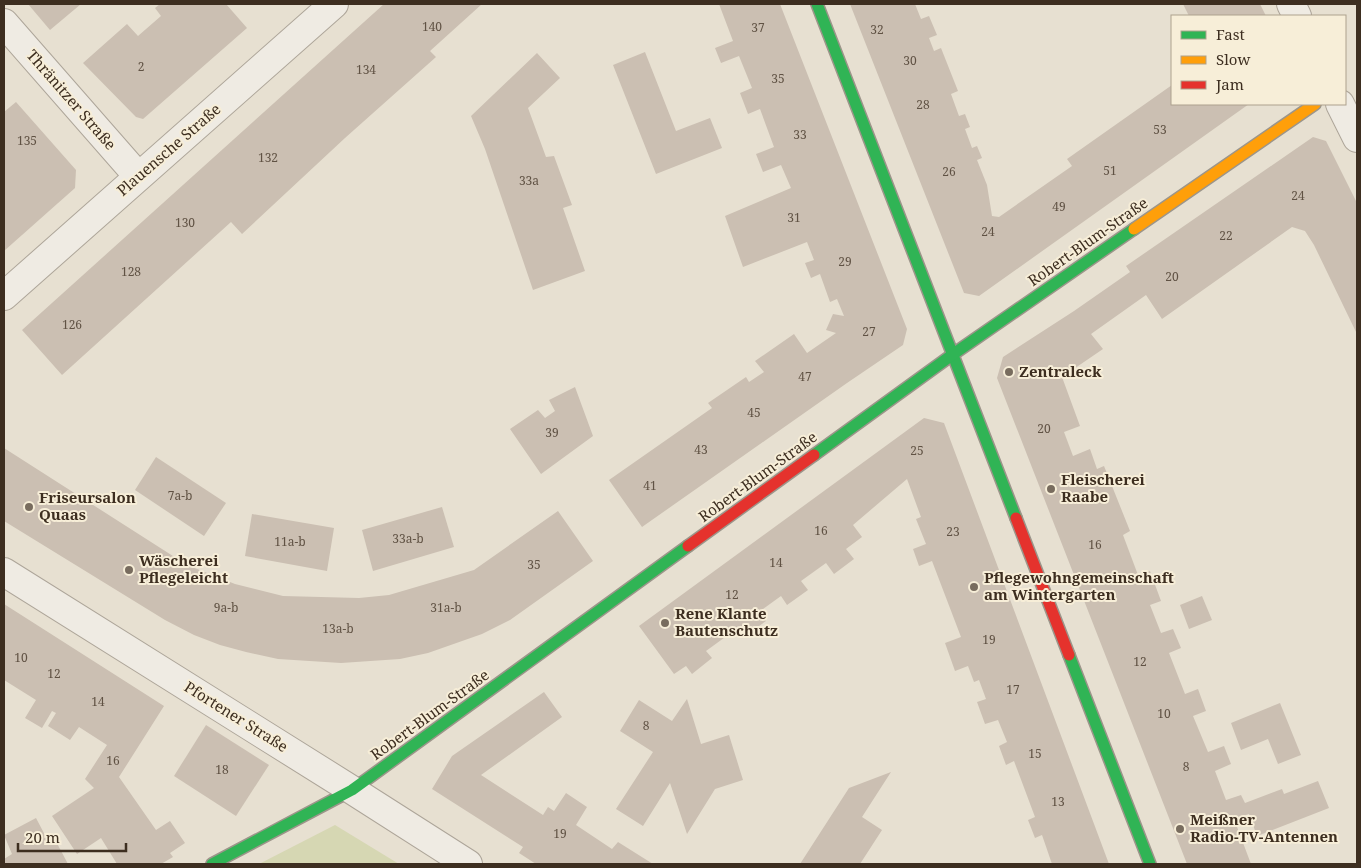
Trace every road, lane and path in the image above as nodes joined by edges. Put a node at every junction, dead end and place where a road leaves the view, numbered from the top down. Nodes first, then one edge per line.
1 (334, 4) edge
2 (816, 4) edge
3 (4, 22) edge
4 (1314, 105) edge
5 (1340, 105) edge
6 (1357, 138) edge
7 (138, 176) junction
8 (4, 296) edge
9 (952, 355) junction
10 (4, 572) edge
11 (352, 790) junction
12 (212, 864) edge
13 (468, 864) edge
14 (1150, 864) edge

1 - 7 street, Plauensche Straße
2 - 9 street
3 - 7 street, Thränitzer Straße
4 - 9 street, Robert-Blum-Straße
5 - 6 street
7 - 8 street, Plauensche Straße
9 - 11 street, Robert-Blum-Straße
9 - 14 street
10 - 11 street, Pfortener Straße
11 - 12 street, Robert-Blum-Straße
11 - 13 street, Pfortener Straße

